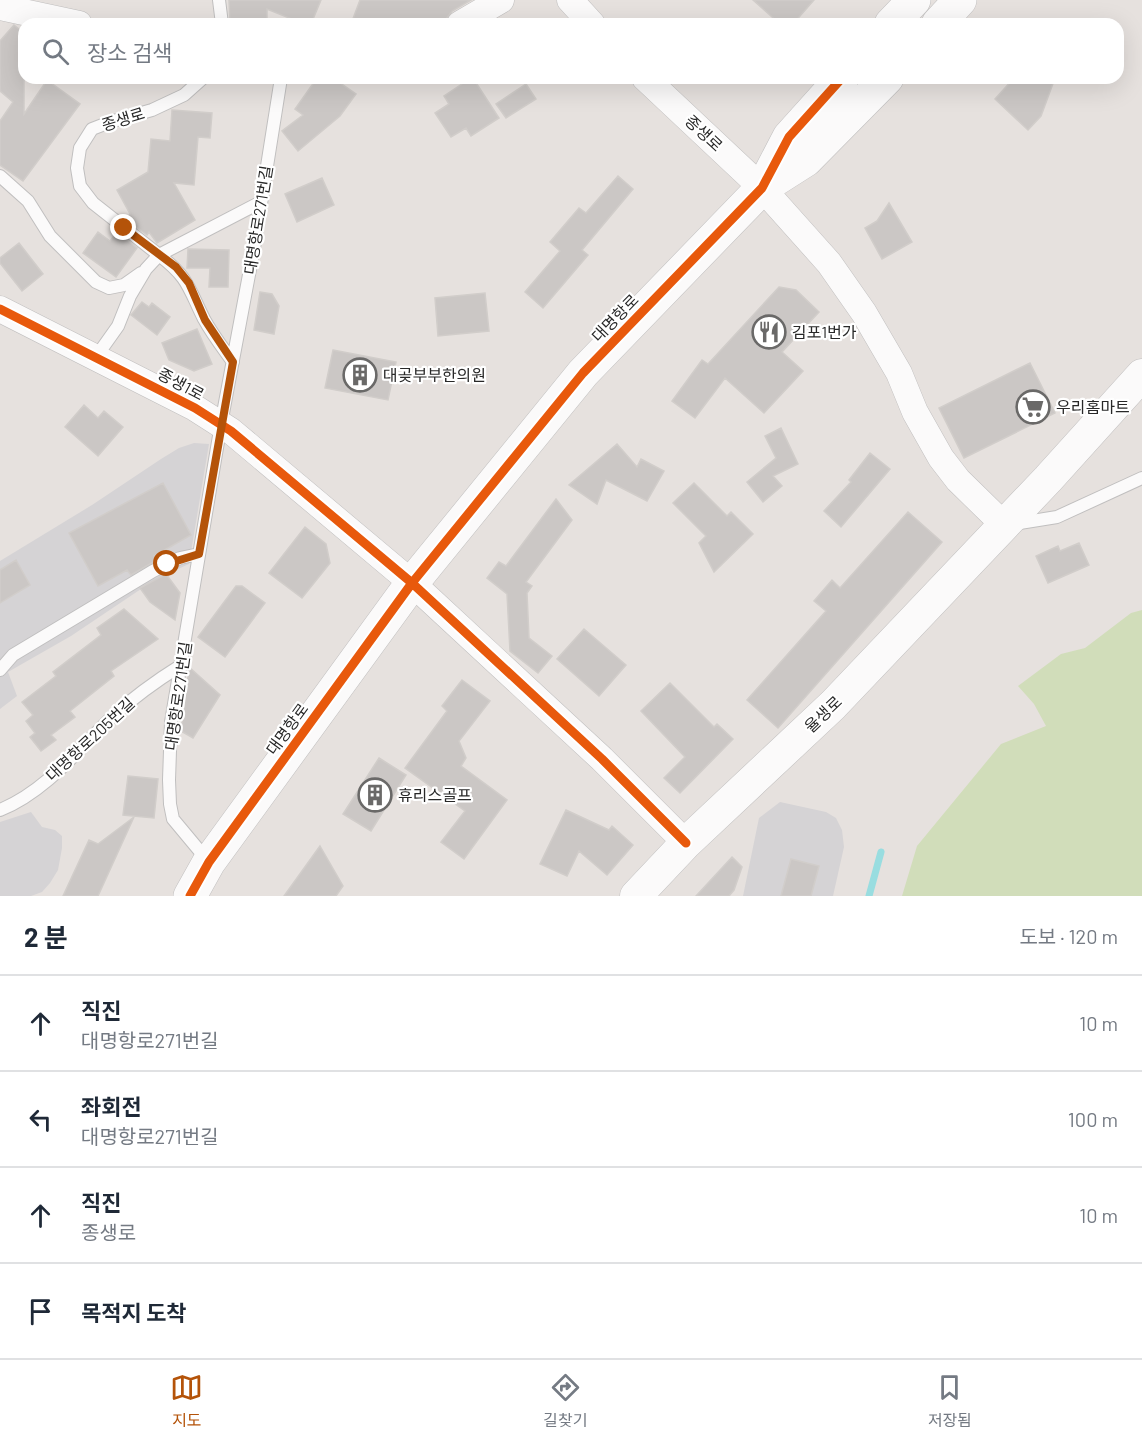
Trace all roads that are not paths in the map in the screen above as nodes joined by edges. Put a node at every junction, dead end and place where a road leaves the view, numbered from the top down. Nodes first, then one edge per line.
1 (219, 0) edge
2 (501, 0) edge
3 (570, 0) edge
4 (914, 0) edge
5 (960, 0) edge
6 (16, 10) edge
7 (51, 18) edge
8 (221, 18) edge
9 (470, 18) edge
10 (586, 18) edge
11 (897, 18) edge
12 (944, 18) edge
13 (196, 84) edge
14 (280, 84) edge
15 (651, 84) edge
16 (837, 84) edge
17 (880, 84) edge
18 (0, 176) edge
19 (762, 188) junction
20 (261, 202) junction
21 (159, 255) junction
22 (146, 269) junction
23 (0, 309) edge
24 (96, 357) junction
25 (233, 362) junction
26 (1142, 375) edge
27 (221, 424) junction
28 (1142, 478) edge
29 (1004, 525) junction
30 (199, 554) junction
31 (412, 583) junction
32 (180, 666) junction
33 (0, 670) edge
34 (0, 810) edge
35 (686, 843) junction
36 (209, 862) junction
37 (190, 896) edge
38 (636, 896) edge

1 - 8 lane
2 - 9 street
3 - 10 street
4 - 11 main road
5 - 12 main road
6 - 7 street
13 - 21 lane, 종생로
14 - 20 lane, 대명항로271번길
15 - 19 street, 종생로
16 - 19 main road, 대명항로
17 - 19 main road, 대명항로
18 - 22 lane
19 - 29 street
19 - 31 main road, 대명항로
20 - 21 lane
20 - 25 lane, 대명항로271번길
21 - 22 lane
21 - 25 lane
22 - 24 lane
23 - 24 street, 종생1로
24 - 27 street, 종생1로
25 - 27 lane, 대명항로271번길
26 - 29 street, 율생로
27 - 30 lane, 대명항로271번길
27 - 31 street, 종생1로
28 - 29 lane
29 - 35 street, 율생로
30 - 32 lane, 대명항로271번길
30 - 33 lane
31 - 35 street
31 - 36 main road, 대명항로
32 - 34 lane, 대명항로205번길
32 - 36 lane, 대명항로271번길
35 - 38 street, 율생로
36 - 37 main road, 대명항로

